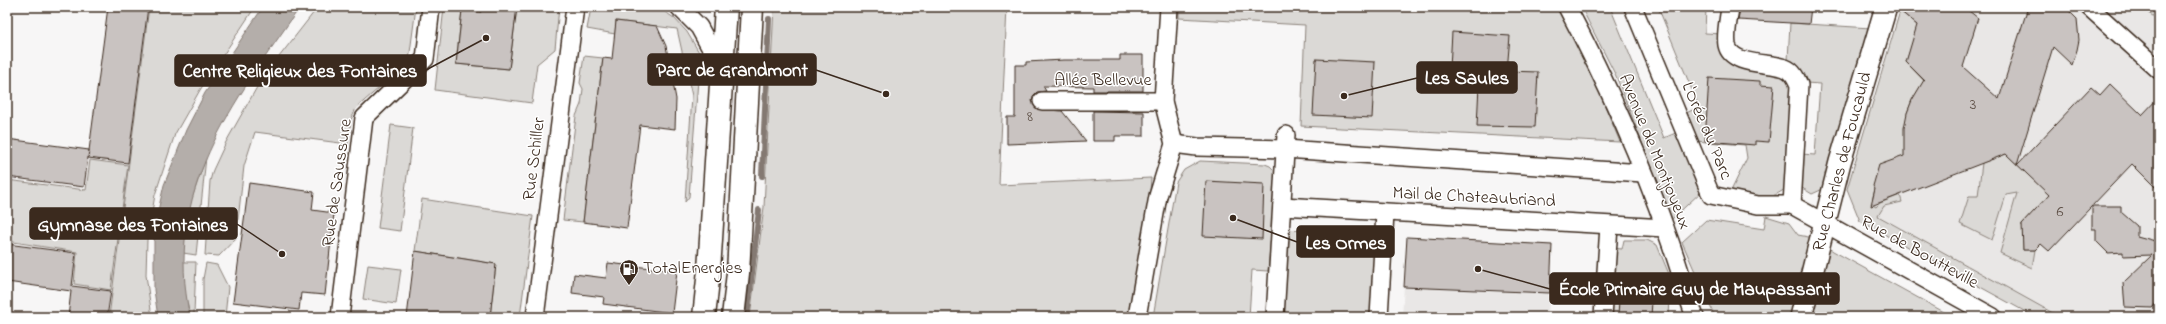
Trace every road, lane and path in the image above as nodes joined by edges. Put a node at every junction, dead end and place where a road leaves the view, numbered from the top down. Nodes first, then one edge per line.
1 (431, 7) edge
2 (575, 7) edge
3 (679, 7) edge
4 (726, 7) edge
5 (752, 7) edge
6 (1169, 7) edge
7 (1567, 7) edge
8 (1633, 7) edge
9 (1730, 7) edge
10 (1886, 7) edge
11 (2089, 7) edge
12 (722, 69) junction
13 (2159, 70) edge
14 (1042, 101) dead end
15 (1163, 101) junction
16 (1286, 142) junction
17 (1174, 144) junction
18 (1643, 173) junction
19 (1792, 205) junction
20 (1282, 206) junction
21 (1385, 213) junction
22 (1826, 225) junction
23 (1609, 226) junction
24 (1665, 228) junction
25 (1691, 314) edge
26 (340, 317) edge
27 (535, 317) edge
28 (704, 317) edge
29 (733, 317) edge
30 (1137, 317) edge
31 (1275, 317) edge
32 (1379, 317) edge
33 (1603, 317) edge
34 (1801, 317) edge
35 (1993, 317) edge

1 - 26 street, Rue de Saussure
2 - 27 street, Rue Schiller
3 - 12 street
4 - 12 main road
5 - 29 main road
6 - 15 street, Allée Bellevue
7 - 18 street, Avenue de Montjoyeux
8 - 19 street, L'Orée du Parc
9 - 19 street
10 - 22 street, Rue Charles de Foucauld
11 - 13 street
12 - 28 main road
14 - 15 street, Allée Bellevue
15 - 17 street, Allée Bellevue
16 - 17 street, Mail de Chateaubriand
16 - 18 street, Mail de Chateaubriand
16 - 20 street
17 - 30 street
18 - 24 street, Avenue de Montjoyeux
19 - 22 street
20 - 21 street, Mail de Chateaubriand
20 - 31 street
21 - 23 street, Mail de Chateaubriand
21 - 32 street
22 - 34 street, Rue Charles de Foucauld
22 - 35 street, Rue de Boutteville
23 - 24 street, Mail de Chateaubriand
23 - 33 street
24 - 25 street, Avenue de Montjoyeux

